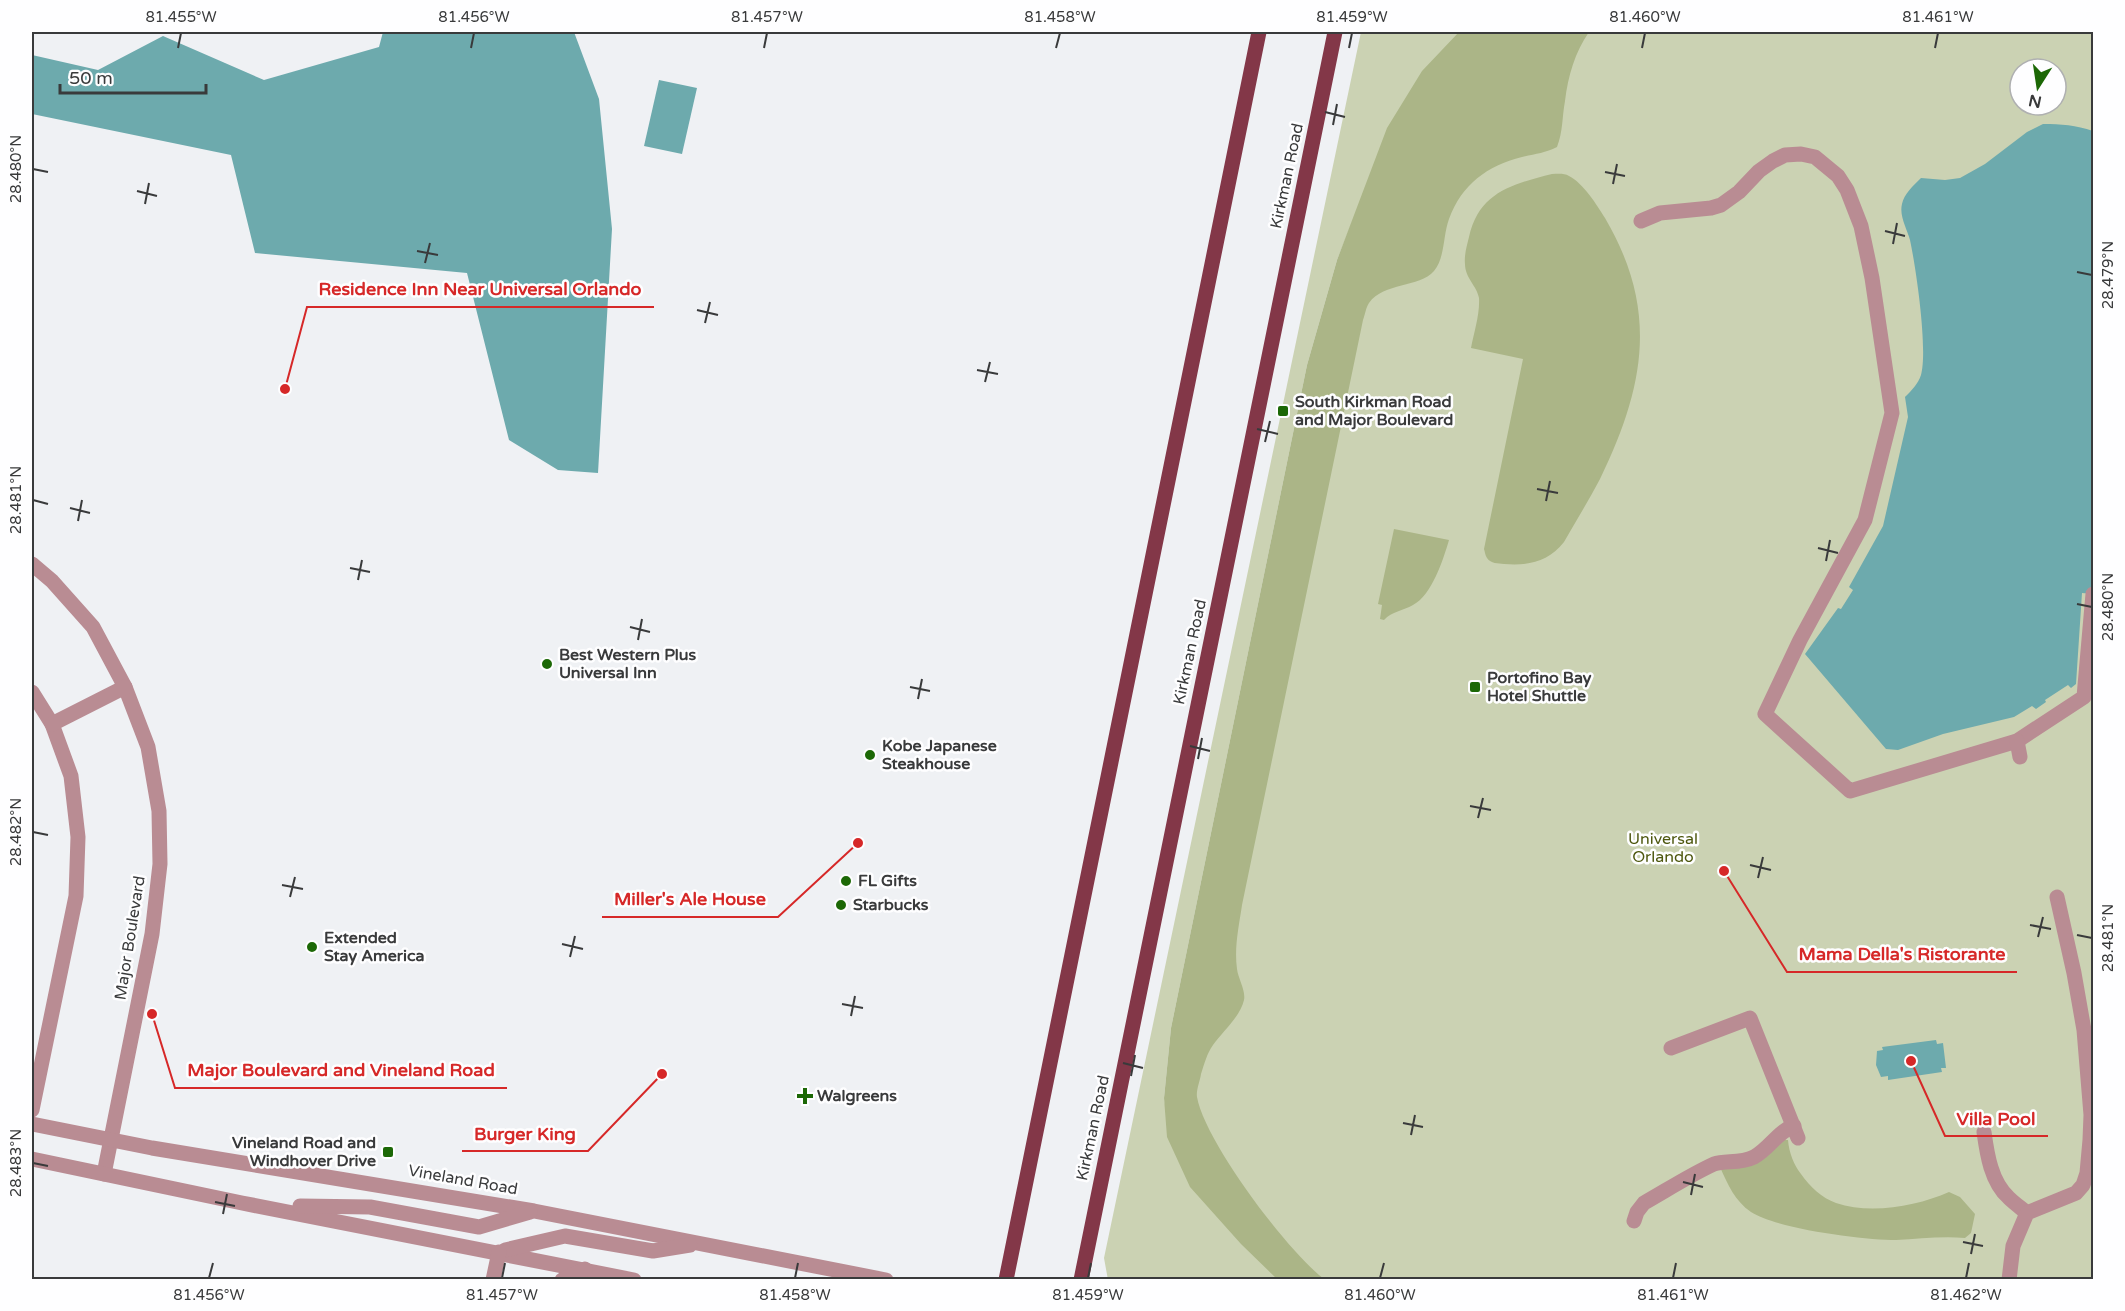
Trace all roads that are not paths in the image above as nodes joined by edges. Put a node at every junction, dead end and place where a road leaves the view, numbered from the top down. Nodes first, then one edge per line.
1 (1259, 32) edge
2 (1335, 32) edge
3 (1641, 221) dead end
4 (32, 564) edge
5 (2093, 594) edge
6 (125, 687) junction
7 (32, 692) edge
8 (2089, 694) edge
9 (52, 724) junction
10 (2017, 741) junction
11 (2020, 757) dead end
12 (2057, 897) dead end
13 (2089, 1030) edge
14 (1671, 1048) dead end
15 (32, 1110) edge
16 (32, 1124) edge
17 (1984, 1132) dead end
18 (110, 1140) junction
19 (32, 1159) edge
20 (104, 1174) junction
21 (258, 1205) junction
22 (534, 1211) junction
23 (2027, 1213) junction
24 (1634, 1221) dead end
25 (703, 1244) junction
26 (499, 1252) junction
27 (585, 1269) junction
28 (493, 1280) edge
29 (562, 1280) edge
30 (634, 1280) edge
31 (886, 1280) edge
32 (1006, 1280) edge
33 (1081, 1280) edge
34 (2009, 1280) edge

1 - 32 main road
2 - 33 main road, Kirkman Road
3 - 10 street
4 - 6 street, Major Boulevard
5 - 8 street
6 - 9 street
6 - 18 street, Major Boulevard
7 - 9 street
8 - 10 street
9 - 15 street
10 - 11 street
12 - 13 street
13 - 23 street
14 - 24 street
16 - 18 street, Vineland Road
17 - 23 street
18 - 20 street, Major Boulevard
18 - 22 street, Vineland Road
19 - 20 street
20 - 21 street
21 - 22 street
21 - 26 street
22 - 25 street, Vineland Road
23 - 34 street
25 - 26 street
25 - 31 street, Vineland Road
26 - 27 street
26 - 28 street
27 - 29 street
27 - 30 street

